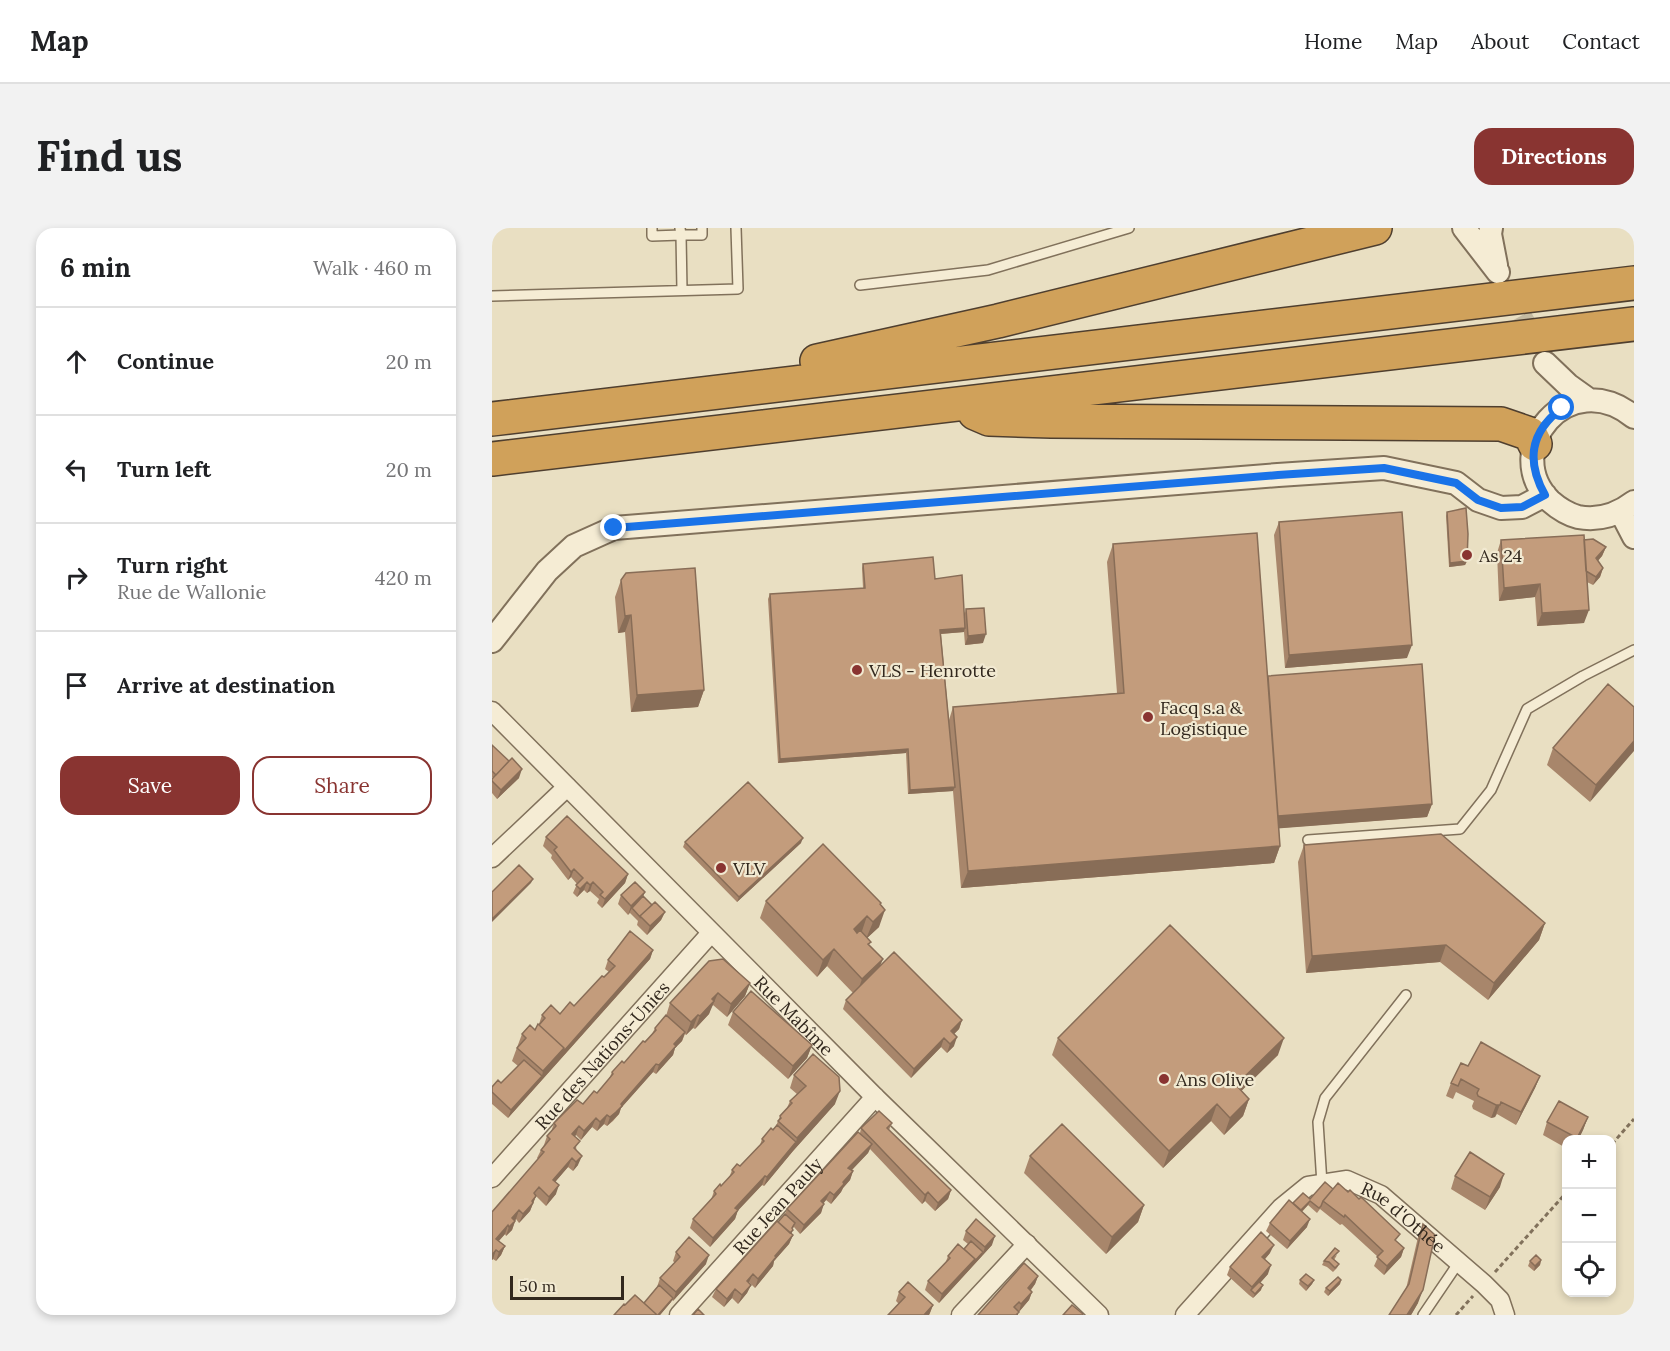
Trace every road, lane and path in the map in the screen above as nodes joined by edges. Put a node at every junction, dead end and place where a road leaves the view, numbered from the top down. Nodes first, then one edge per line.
1 (652, 228) edge
2 (702, 228) edge
3 (736, 228) edge
4 (1129, 228) edge
5 (1375, 228) edge
6 (1464, 228) edge
7 (1491, 228) edge
8 (681, 232) edge
9 (1634, 283) edge
10 (860, 285) dead end
11 (682, 290) junction
12 (492, 296) edge
13 (1634, 324) edge
14 (1589, 400) junction
15 (957, 404) junction
16 (492, 408) edge
17 (1634, 417) edge
18 (492, 418) edge
19 (1543, 431) junction
20 (492, 459) edge
21 (1545, 495) junction
22 (1627, 507) edge
23 (1634, 537) edge
24 (492, 641) edge
25 (1634, 650) edge
26 (492, 711) edge
27 (567, 787) junction
28 (1308, 840) dead end
29 (492, 858) edge
30 (711, 933) junction
31 (1406, 995) dead end
32 (875, 1097) junction
33 (1634, 1119) edge
34 (1616, 1139) edge
35 (492, 1178) edge
36 (1322, 1184) junction
37 (1562, 1197) edge
38 (1027, 1244) junction
39 (1460, 1262) junction
40 (1484, 1284) junction
41 (679, 1315) edge
42 (961, 1315) edge
43 (1099, 1315) edge
44 (1185, 1315) edge
45 (1423, 1315) edge
46 (1456, 1315) edge
47 (1505, 1315) edge

1 - 8 lane
2 - 8 lane
3 - 11 lane
4 - 10 lane
5 - 16 highway
6 - 7 street
8 - 11 lane
9 - 18 highway
11 - 12 lane
13 - 15 highway
14 - 17 street
14 - 19 street
14 - 19 street
15 - 19 highway
15 - 20 highway
19 - 21 street
21 - 22 street
21 - 24 street
22 - 23 street
25 - 28 lane
26 - 27 street, Rue Mabîme
27 - 29 street
27 - 30 street, Rue Mabîme
30 - 32 street, Rue Mabîme
30 - 35 street, Rue des Nations-Unies
31 - 36 lane
32 - 38 street, Rue Mabîme
32 - 41 street, Rue Jean Pauly
33 - 34 path
36 - 39 street, Rue d'Othée
36 - 44 street, Rue d'Othée
37 - 40 path
38 - 42 street
38 - 43 street, Rue Mabîme
39 - 40 street, Rue d'Othée
39 - 45 lane
40 - 46 path
40 - 47 street, Rue d'Othée

